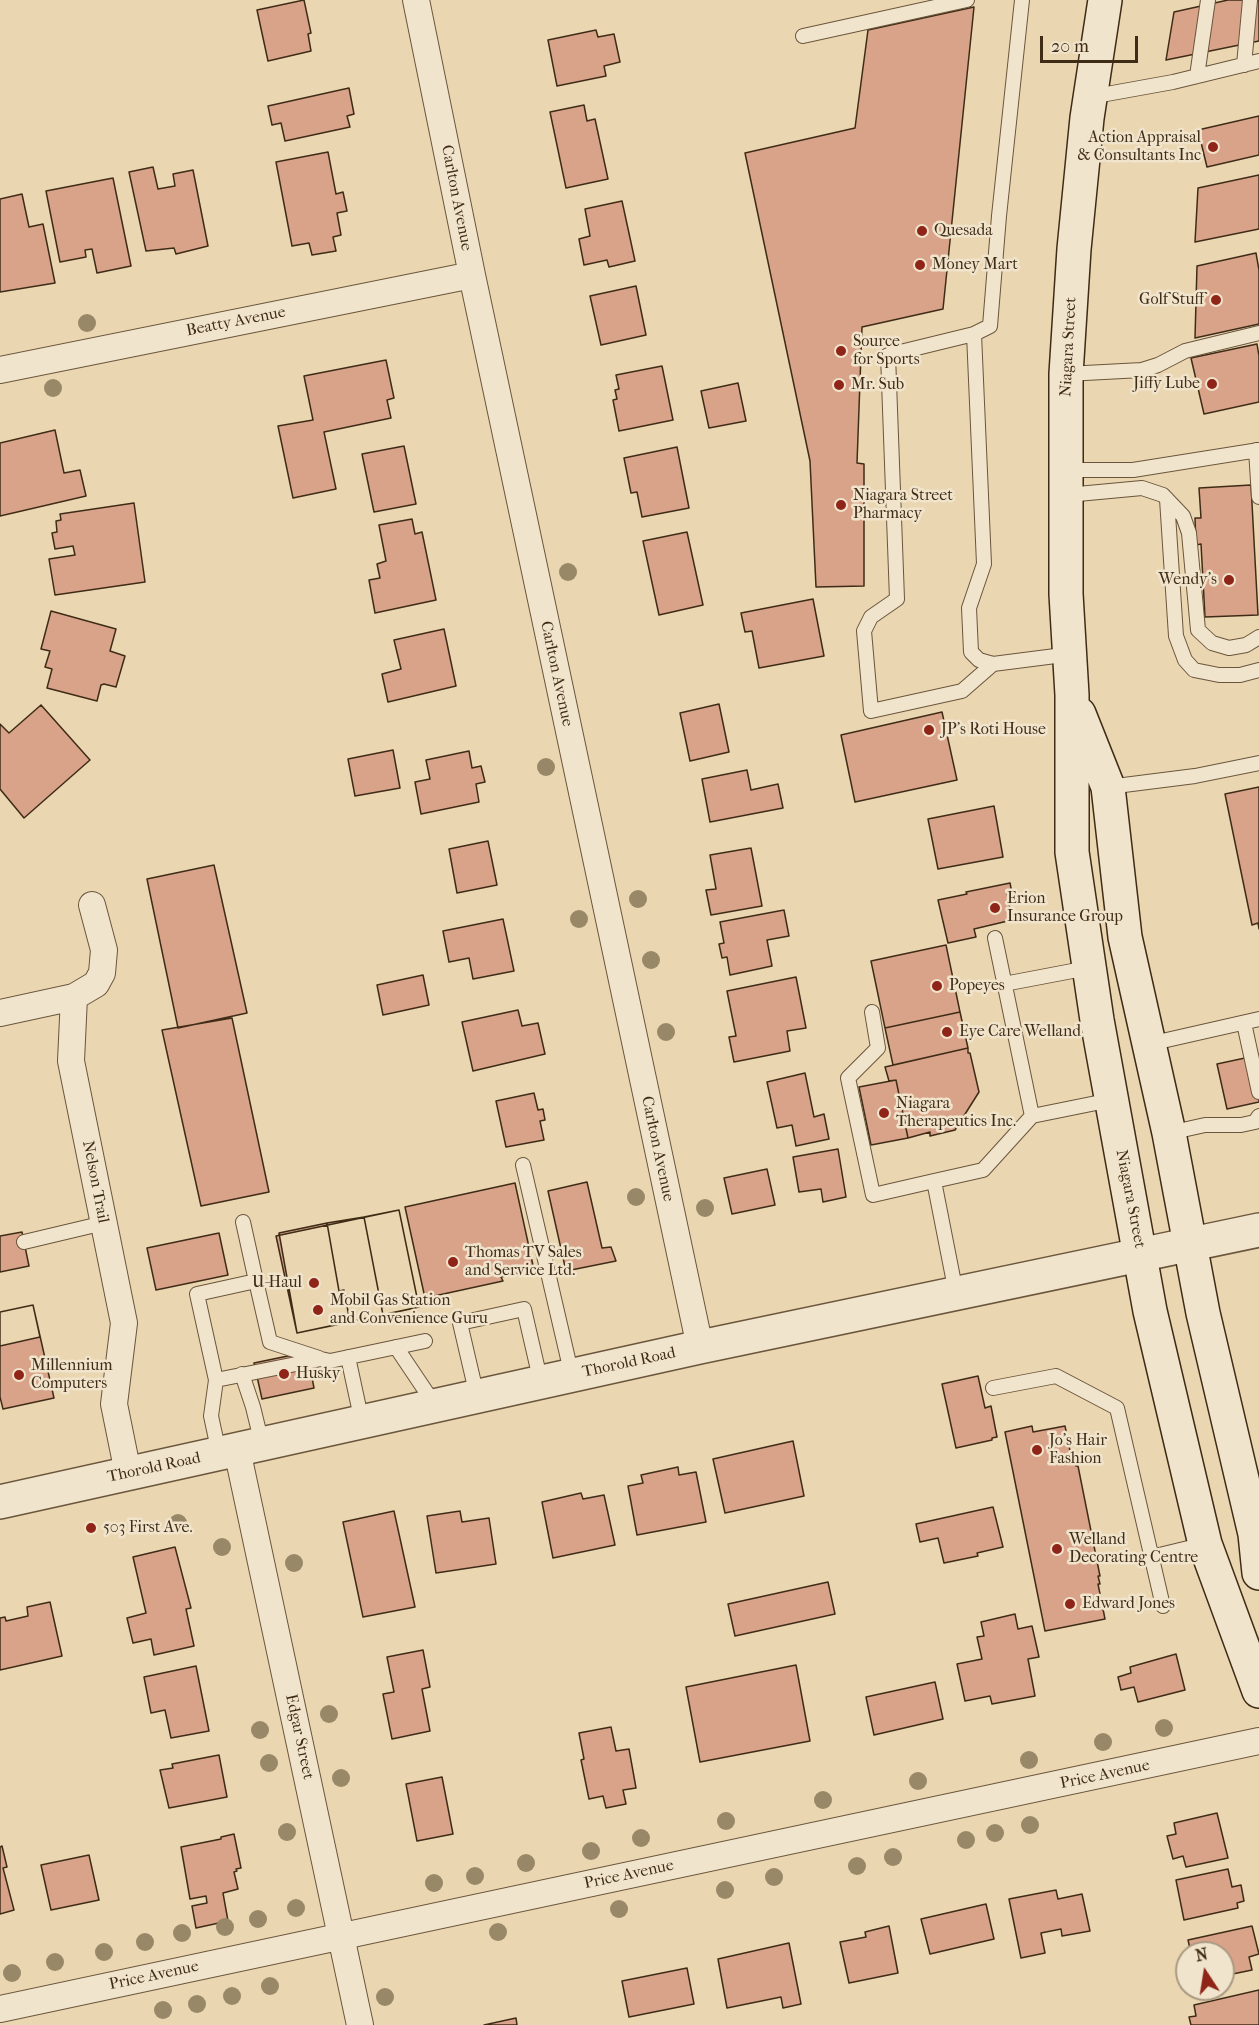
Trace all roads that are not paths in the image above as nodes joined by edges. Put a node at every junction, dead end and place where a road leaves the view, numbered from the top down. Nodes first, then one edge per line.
1 (416, 0) edge
2 (967, 0) edge
3 (1022, 0) edge
4 (1105, 0) edge
5 (1208, 0) edge
6 (1250, 0) edge
7 (803, 36) dead end
8 (1259, 62) edge
9 (1244, 65) junction
10 (1197, 76) junction
11 (1090, 97) junction
12 (472, 275) junction
13 (1259, 333) edge
14 (974, 334) junction
15 (0, 370) edge
16 (1066, 374) junction
17 (1258, 450) edge
18 (1066, 483) junction
19 (1259, 497) edge
20 (1167, 499) junction
21 (1259, 637) edge
22 (1071, 654) junction
23 (993, 664) junction
24 (1259, 670) edge
25 (1072, 695) junction
26 (1259, 763) edge
27 (1108, 787) junction
28 (92, 905) dead end
29 (995, 938) dead end
30 (1088, 968) junction
31 (1004, 984) junction
32 (74, 997) junction
33 (872, 1012) dead end
34 (0, 1013) edge
35 (1259, 1019) edge
36 (1244, 1023) junction
37 (1149, 1044) junction
38 (1259, 1092) edge
39 (1111, 1100) junction
40 (1032, 1116) junction
41 (1259, 1116) edge
42 (1169, 1133) junction
43 (524, 1165) dead end
44 (934, 1181) junction
45 (243, 1222) dead end
46 (104, 1223) junction
47 (1259, 1230) edge
48 (24, 1242) dead end
49 (1190, 1244) junction
50 (1140, 1255) junction
51 (256, 1281) junction
52 (956, 1293) junction
53 (424, 1341) dead end
54 (396, 1347) junction
55 (699, 1347) junction
56 (348, 1357) junction
57 (321, 1359) junction
58 (242, 1374) junction
59 (557, 1379) junction
60 (216, 1380) junction
61 (993, 1388) dead end
62 (477, 1396) junction
63 (436, 1406) junction
64 (362, 1422) junction
65 (239, 1449) junction
66 (128, 1473) junction
67 (0, 1502) edge
68 (1205, 1544) junction
69 (1150, 1557) junction
70 (1259, 1573) edge
71 (1163, 1606) dead end
72 (1259, 1691) edge
73 (1259, 1742) edge
74 (341, 1936) junction
75 (0, 2009) edge
76 (360, 2025) edge

1 - 12 street, Carlton Avenue
2 - 7 lane
3 - 14 lane
4 - 11 main road, Niagara Street
5 - 10 lane
6 - 9 lane
8 - 9 lane
9 - 10 lane
10 - 11 lane
11 - 16 main road, Niagara Street
12 - 15 street, Beatty Avenue
12 - 55 street, Carlton Avenue
13 - 16 lane
14 - 23 lane
14 - 23 lane
16 - 18 main road, Niagara Street
17 - 18 lane
17 - 19 lane
18 - 20 lane
18 - 22 main road, Niagara Street
20 - 21 lane
20 - 24 lane
22 - 23 lane
22 - 25 main road, Niagara Street
25 - 27 main road, Niagara Street
25 - 30 main road, Niagara Street
26 - 27 lane
27 - 37 main road, Niagara Street
28 - 32 street
29 - 31 lane
30 - 31 lane
30 - 39 main road, Niagara Street
31 - 40 lane
32 - 34 street
32 - 46 street, Nelson Trail
33 - 44 lane
35 - 36 lane
36 - 37 lane
36 - 38 lane
37 - 42 main road, Niagara Street
39 - 40 lane
39 - 50 main road, Niagara Street
40 - 44 lane
41 - 42 lane
42 - 49 main road, Niagara Street
43 - 59 lane
44 - 52 lane
45 - 51 lane
46 - 48 lane
46 - 66 street, Nelson Trail
47 - 49 main road, Thorold Road
49 - 50 main road, Thorold Road
49 - 70 main road, Niagara Street
50 - 52 main road, Thorold Road
50 - 68 main road, Niagara Street
51 - 57 lane
51 - 60 lane
52 - 55 main road, Thorold Road
53 - 54 lane
54 - 56 lane
54 - 63 lane
55 - 59 main road, Thorold Road
56 - 57 lane
56 - 64 lane
57 - 58 lane
58 - 60 lane
58 - 65 lane
59 - 62 main road, Thorold Road
59 - 62 lane
60 - 65 lane
61 - 69 lane
62 - 63 main road, Thorold Road
63 - 64 main road, Thorold Road
64 - 65 main road, Thorold Road
65 - 66 main road, Thorold Road
65 - 74 street, Edgar Street
66 - 67 main road, Thorold Road
68 - 69 lane
68 - 72 main road, Niagara Street
69 - 71 lane
73 - 74 street, Price Avenue
74 - 75 street, Price Avenue
74 - 76 street, Edgar Street

